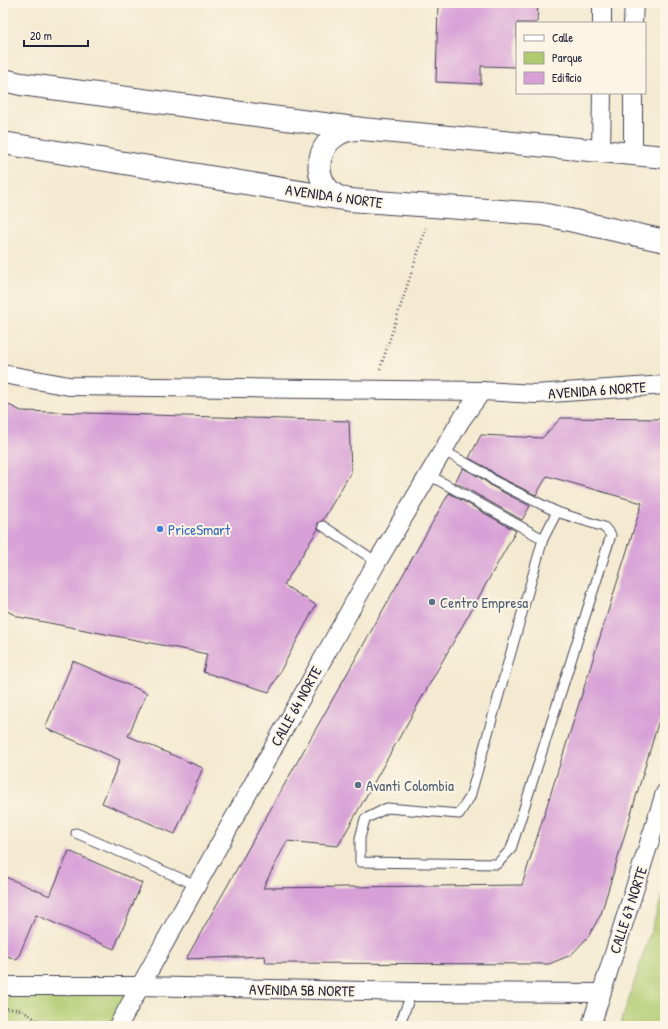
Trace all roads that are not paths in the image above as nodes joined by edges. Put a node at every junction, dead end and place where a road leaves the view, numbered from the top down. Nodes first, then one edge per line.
1 (602, 3) edge
2 (634, 3) edge
3 (602, 22) edge
4 (634, 22) edge
5 (3, 80) edge
6 (602, 94) edge
7 (633, 94) edge
8 (362, 129) junction
9 (3, 143) edge
10 (601, 150) junction
11 (633, 153) junction
12 (665, 157) edge
13 (349, 200) junction
14 (665, 241) edge
15 (3, 374) edge
16 (665, 385) edge
17 (482, 391) junction
18 (444, 451) junction
19 (429, 475) junction
20 (557, 512) junction
21 (323, 526) dead end
22 (543, 539) junction
23 (377, 562) junction
24 (665, 793) edge
25 (76, 833) dead end
26 (196, 886) junction
27 (3, 986) edge
28 (140, 986) junction
29 (412, 992) junction
30 (601, 993) junction
31 (118, 1026) edge
32 (400, 1026) edge
33 (591, 1026) edge

1 - 3 street
2 - 4 street
5 - 8 main road
6 - 10 street
7 - 11 street
8 - 10 main road
8 - 13 main road
9 - 13 main road, AVENIDA 6 NORTE
10 - 11 main road
11 - 12 main road
13 - 14 main road, AVENIDA 6 NORTE
15 - 17 street, AVENIDA 6 NORTE
16 - 17 street, AVENIDA 6 NORTE
17 - 18 street, CALLE 64 NORTE
18 - 19 street, CALLE 64 NORTE
18 - 20 lane
19 - 22 lane
19 - 23 street, CALLE 64 NORTE
20 - 22 lane
20 - 22 lane
21 - 23 lane
23 - 26 street, CALLE 64 NORTE
24 - 30 street, CALLE 67 NORTE
25 - 26 lane
26 - 28 street, CALLE 64 NORTE
27 - 28 street, AVENIDA 5B NORTE
28 - 29 street, AVENIDA 5B NORTE
28 - 31 street, CALLE 64 NORTE
29 - 30 street, AVENIDA 5B NORTE
29 - 32 lane
30 - 33 street, CALLE 67 NORTE

